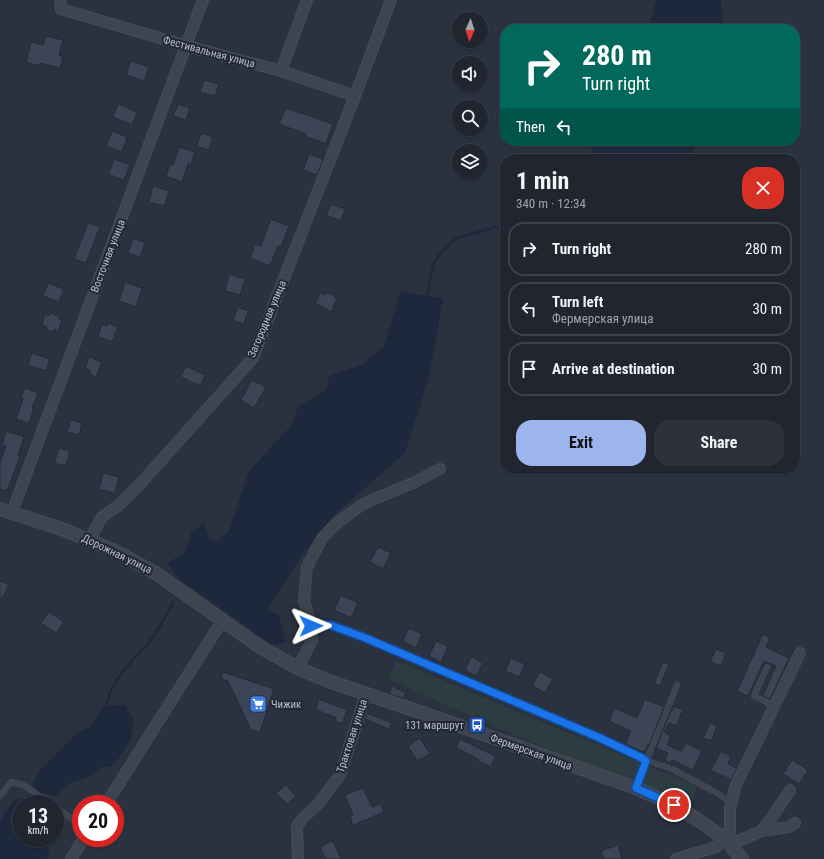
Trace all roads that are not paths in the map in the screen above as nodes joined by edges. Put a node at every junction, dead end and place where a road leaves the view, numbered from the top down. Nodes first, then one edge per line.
1 (203, 0) edge
2 (307, 0) edge
3 (391, 0) edge
4 (61, 5) edge
5 (187, 46) junction
6 (281, 71) junction
7 (355, 96) junction
8 (440, 469) dead end
9 (6, 511) edge
10 (88, 540) junction
11 (222, 621) junction
12 (311, 626) junction
13 (800, 653) dead end
14 (767, 667) dead end
15 (298, 668) junction
16 (677, 685) dead end
17 (366, 694) junction
18 (775, 706) junction
19 (646, 761) junction
20 (636, 788) junction
21 (790, 790) dead end
22 (38, 795) edge
23 (112, 795) edge
24 (0, 796) edge
25 (731, 803) junction
26 (795, 823) dead end
27 (761, 831) junction
28 (727, 842) junction
29 (78, 847) edge
30 (71, 859) edge
31 (298, 859) edge
32 (676, 859) edge
33 (742, 859) edge

1 - 5 street, Восточная улица
2 - 6 street
3 - 7 street, Загородная улица
4 - 5 street, Фестивальная улица
5 - 6 street, Фестивальная улица
5 - 9 street, Восточная улица
6 - 7 street, Фестивальная улица
7 - 10 street, Загородная улица
8 - 12 street
9 - 10 street, Дорожная улица
10 - 11 street, Дорожная улица
11 - 15 street, Фермерская улица
11 - 23 street
12 - 15 street
12 - 19 lane
13 - 18 street
14 - 18 lane
15 - 17 street, Фермерская улица
16 - 19 lane
17 - 20 street, Фермерская улица
17 - 31 street, Трактовая улица
18 - 25 street
19 - 20 lane
19 - 25 lane
20 - 28 street, Фермерская улица
21 - 27 street
22 - 24 lane
25 - 28 street
26 - 27 street
27 - 28 street
28 - 32 street
28 - 33 street, Фермерская улица
29 - 30 street

